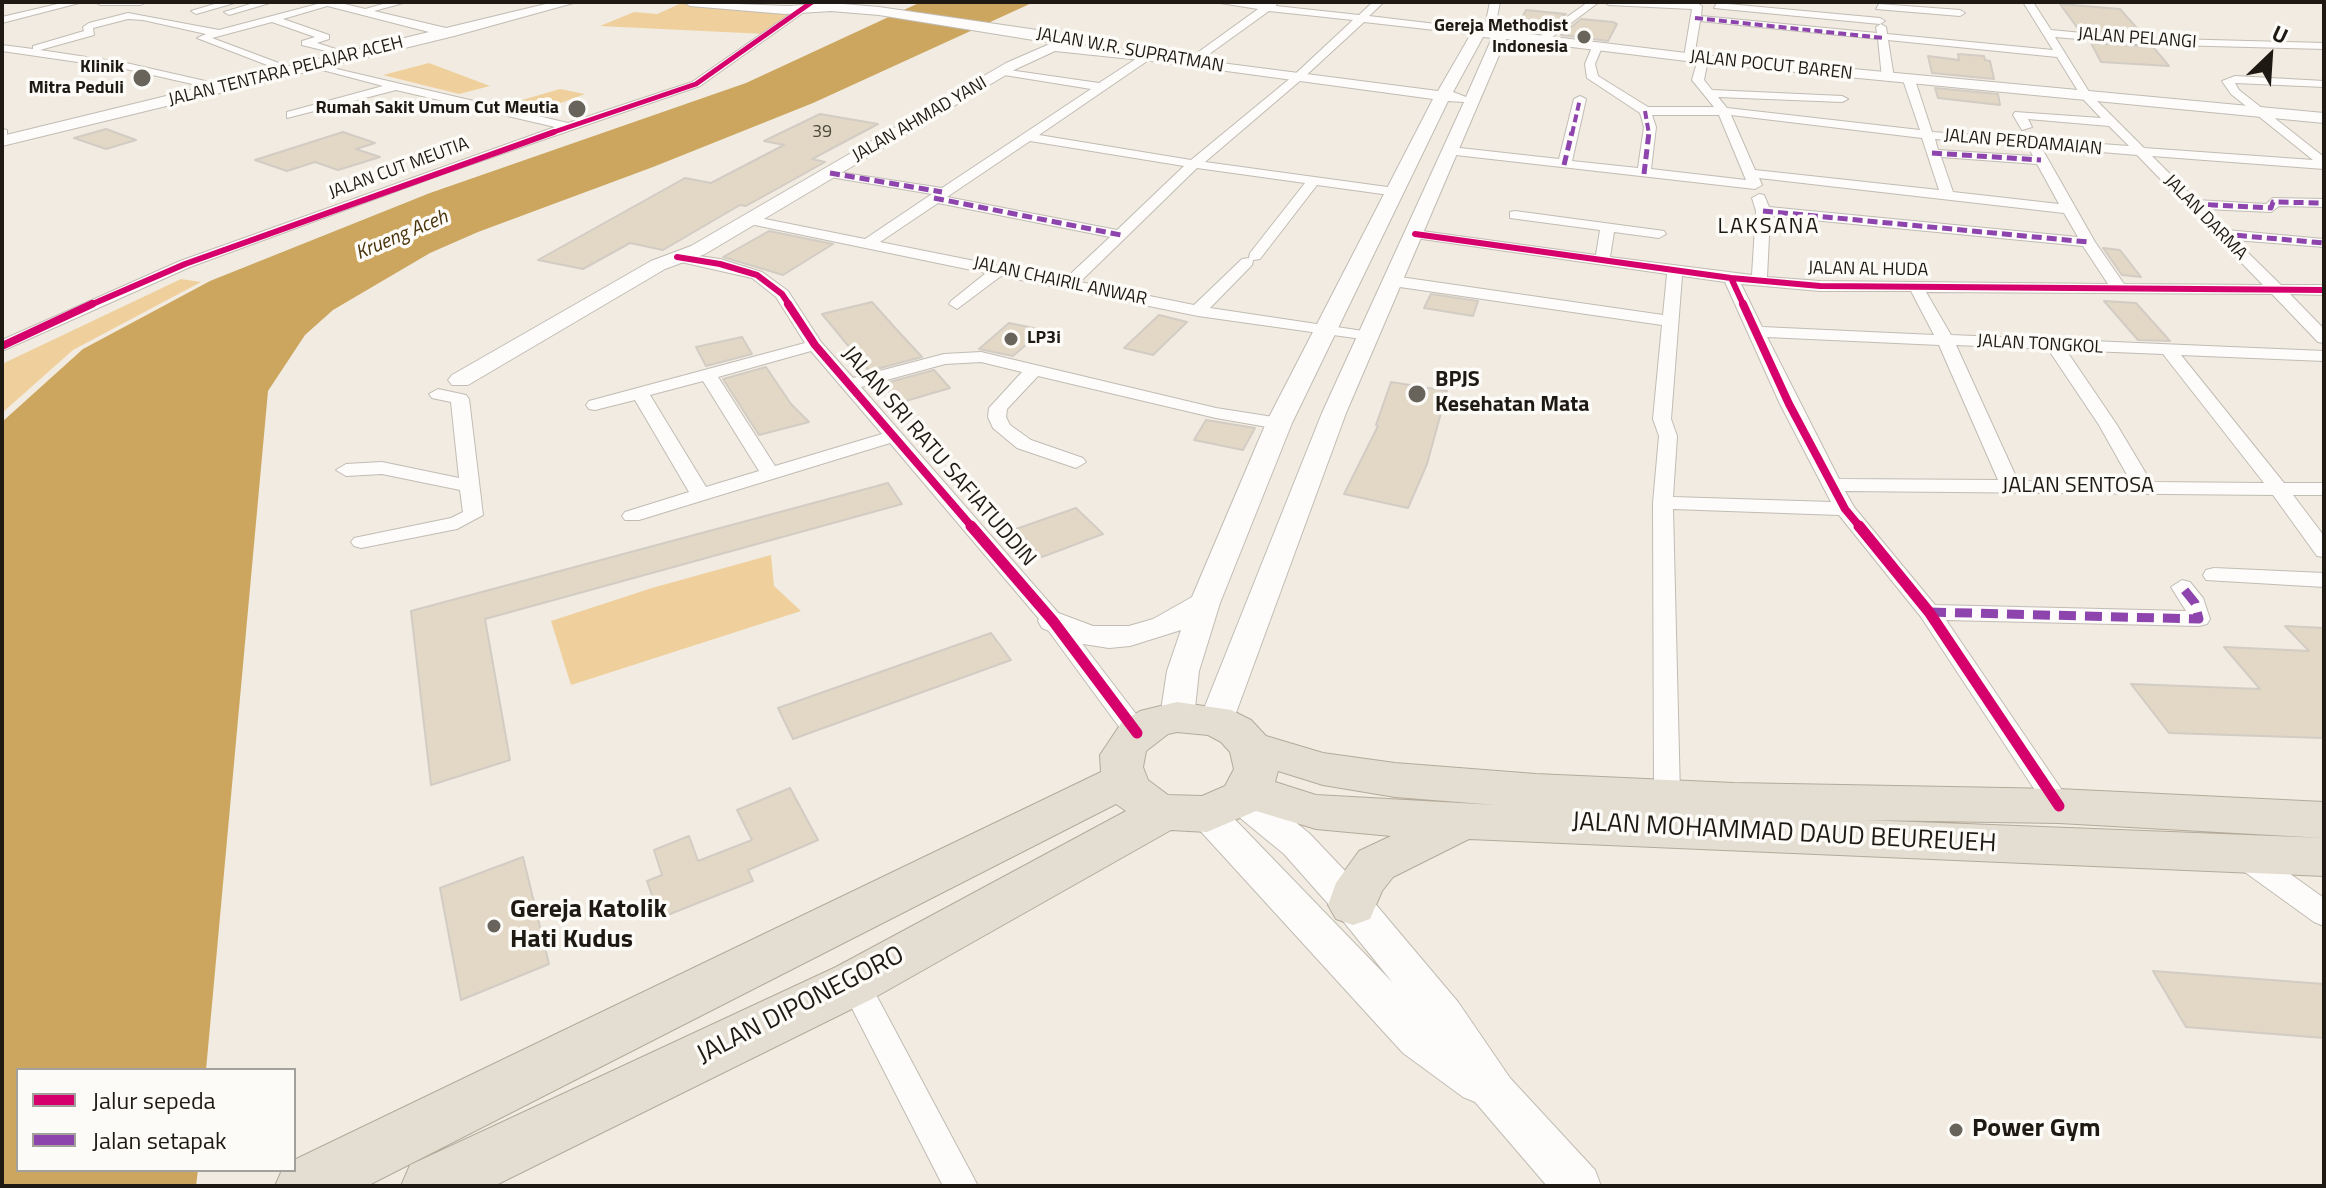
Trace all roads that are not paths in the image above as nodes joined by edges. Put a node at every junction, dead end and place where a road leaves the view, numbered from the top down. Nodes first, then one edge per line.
1 (78, 2) edge
2 (100, 2) edge
3 (141, 2) edge
4 (268, 2) edge
5 (402, 2) edge
6 (553, 2) edge
7 (570, 2) edge
8 (690, 2) edge
9 (1219, 2) edge
10 (1379, 2) edge
11 (1495, 2) edge
12 (1594, 2) edge
13 (1609, 2) edge
14 (2028, 2) edge
15 (322, 3) edge
16 (1697, 4) edge
17 (1879, 4) edge
18 (1270, 5) edge
19 (231, 7) edge
20 (800, 8) edge
21 (196, 11) dead end
22 (363, 11) junction
23 (875, 12) junction
24 (1960, 13) dead end
25 (271, 18) junction
26 (1361, 18) junction
27 (1695, 18) junction
28 (2, 20) edge
29 (1880, 21) junction
30 (991, 29) junction
31 (444, 31) junction
32 (1490, 32) junction
33 (42, 33) dead end
34 (217, 33) junction
35 (2046, 33) junction
36 (1884, 38) junction
37 (1543, 39) junction
38 (62, 41) junction
39 (2324, 46) edge
40 (1597, 47) junction
41 (2, 48) edge
42 (24, 51) junction
43 (338, 53) junction
44 (2059, 54) junction
45 (1150, 57) junction
46 (1696, 58) junction
47 (85, 59) junction
48 (1190, 63) junction
49 (315, 65) junction
50 (56, 67) dead end
51 (280, 67) junction
52 (1007, 69) junction
53 (1297, 78) junction
54 (1888, 78) junction
55 (1909, 80) junction
56 (2324, 84) edge
57 (210, 85) junction
58 (395, 87) junction
59 (1100, 87) junction
60 (1707, 93) junction
61 (1443, 96) junction
62 (2087, 97) junction
63 (1580, 99) dead end
64 (1842, 99) dead end
65 (1474, 100) junction
66 (143, 104) junction
67 (1645, 111) junction
68 (1723, 111) junction
69 (2262, 113) junction
70 (291, 115) dead end
71 (2324, 118) edge
72 (2113, 123) junction
73 (2026, 127) dead end
74 (571, 128) junction
75 (2, 133) edge
76 (1928, 135) junction
77 (1025, 136) junction
78 (2, 141) edge
79 (2032, 143) junction
80 (1451, 151) junction
81 (2140, 152) junction
82 (1932, 153) junction
83 (2041, 160) junction
84 (1194, 164) junction
85 (2324, 164) edge
86 (1564, 165) junction
87 (830, 173) junction
88 (1644, 174) junction
89 (1752, 179) junction
90 (1314, 180) junction
91 (1397, 192) junction
92 (938, 195) junction
93 (1947, 195) junction
94 (2324, 203) edge
95 (2193, 204) junction
96 (2069, 209) junction
97 (1763, 211) junction
98 (1515, 215) dead end
99 (750, 220) junction
100 (1608, 227) junction
101 (1415, 234) junction
102 (1659, 234) dead end
103 (2222, 234) junction
104 (1121, 235) junction
105 (2088, 242) junction
106 (869, 243) junction
107 (2324, 243) edge
108 (689, 255) junction
109 (1602, 260) junction
110 (999, 270) junction
111 (1675, 270) junction
112 (1731, 278) junction
113 (1759, 280) junction
114 (1393, 281) junction
115 (1069, 284) junction
116 (1916, 287) junction
117 (2118, 287) junction
118 (2273, 288) junction
119 (2324, 290) edge
120 (957, 304) dead end
121 (1198, 311) junction
122 (1671, 321) junction
123 (1325, 332) junction
124 (1756, 332) junction
125 (1370, 337) junction
126 (2324, 338) edge
127 (1946, 341) junction
128 (815, 345) junction
129 (2, 346) edge
130 (2055, 347) junction
131 (2168, 350) junction
132 (2324, 356) edge
133 (1035, 369) junction
134 (708, 375) junction
135 (471, 383) dead end
136 (849, 385) junction
137 (640, 393) junction
138 (438, 394) dead end
139 (595, 405) dead end
140 (1279, 423) junction
141 (891, 437) junction
142 (1076, 462) dead end
143 (346, 470) dead end
144 (770, 473) junction
145 (1831, 485) junction
146 (471, 486) junction
147 (2011, 487) junction
148 (2145, 488) junction
149 (2279, 489) junction
150 (2324, 489) edge
151 (701, 495) junction
152 (1663, 503) junction
153 (1845, 509) junction
154 (632, 516) dead end
155 (361, 542) dead end
156 (2324, 551) edge
157 (2214, 575) dead end
158 (2324, 580) edge
159 (2182, 587) dead end
160 (1205, 603) junction
161 (1929, 612) junction
162 (1053, 621) junction
163 (1196, 768) junction
164 (1667, 795) junction
165 (2059, 806) junction
166 (1468, 820) junction
167 (2324, 820) edge
168 (2241, 854) junction
169 (2324, 857) edge
170 (1353, 905) junction
171 (2324, 914) edge
172 (854, 983) junction
173 (1494, 1093) junction
174 (348, 1174) edge
175 (431, 1186) edge
176 (961, 1186) edge
177 (1578, 1186) edge

1 - 28 street
2 - 3 street
4 - 19 street
5 - 22 street
6 - 31 main road, JALAN TENTARA PELAJAR ACEH
7 - 31 main road, JALAN TENTARA PELAJAR ACEH
8 - 20 main road
9 - 18 street, JALAN POCUT BAREN
10 - 26 street
11 - 32 street
12 - 37 street
13 - 16 street
14 - 35 street, JALAN DARMA
15 - 22 main road
15 - 25 street
16 - 27 street
16 - 29 street
17 - 24 street
17 - 29 street
18 - 26 street, JALAN POCUT BAREN
18 - 48 street
19 - 21 street
20 - 23 main road
20 - 23 main road
20 - 74 street, JALAN CUT MEUTIA
22 - 31 main road
23 - 30 main road
25 - 34 street
25 - 43 street
26 - 32 street, JALAN POCUT BAREN
26 - 53 street
27 - 36 street
27 - 46 street
29 - 36 street
30 - 45 main road, JALAN W.R. SUPRATMAN
30 - 52 main road
31 - 43 main road, JALAN TENTARA PELAJAR ACEH
31 - 49 main road, JALAN TENTARA PELAJAR ACEH
32 - 37 main road, JALAN POCUT BAREN
32 - 61 main road
32 - 65 main road
33 - 38 street
34 - 38 street
34 - 51 street
35 - 39 street, JALAN PELANGI
35 - 44 street, JALAN DARMA
36 - 44 street
36 - 54 street
37 - 40 main road, JALAN POCUT BAREN
38 - 42 street
40 - 46 main road, JALAN POCUT BAREN
40 - 67 street
41 - 42 street
42 - 47 street
43 - 51 main road, JALAN TENTARA PELAJAR ACEH
44 - 62 street, JALAN DARMA
45 - 48 main road, JALAN W.R. SUPRATMAN
45 - 52 main road, JALAN AHMAD YANI
45 - 59 street
46 - 54 main road, JALAN POCUT BAREN
46 - 60 street
47 - 50 street
47 - 57 street
48 - 53 main road, JALAN W.R. SUPRATMAN
49 - 58 street
49 - 66 main road, JALAN TENTARA PELAJAR ACEH
51 - 57 main road, JALAN TENTARA PELAJAR ACEH
52 - 59 street
52 - 87 main road, JALAN AHMAD YANI
53 - 61 main road, JALAN W.R. SUPRATMAN
53 - 84 street
54 - 55 main road, JALAN POCUT BAREN
55 - 62 main road, JALAN POCUT BAREN
55 - 76 street
56 - 69 street
57 - 66 main road, JALAN TENTARA PELAJAR ACEH
58 - 70 street
58 - 74 street
59 - 77 street
60 - 64 street
60 - 68 street
61 - 65 main road, JALAN W.R. SUPRATMAN
61 - 91 main road
62 - 69 main road, JALAN POCUT BAREN
62 - 72 street, JALAN DARMA
63 - 86 street
65 - 80 main road
66 - 75 main road, JALAN TENTARA PELAJAR ACEH
66 - 78 main road, JALAN TENTARA PELAJAR ACEH
67 - 68 street, JALAN PERDAMAIAN
67 - 88 street
68 - 76 street, JALAN PERDAMAIAN
68 - 89 street
69 - 71 main road, JALAN POCUT BAREN
69 - 85 street
72 - 73 street
72 - 81 street, JALAN DARMA
74 - 129 street, JALAN CUT MEUTIA
76 - 79 street, JALAN PERDAMAIAN
76 - 82 street
77 - 84 street
77 - 92 street
79 - 81 street, JALAN PERDAMAIAN
79 - 83 street
80 - 86 street
80 - 101 main road
81 - 85 street, JALAN PERDAMAIAN
81 - 95 street, JALAN DARMA
82 - 83 street
82 - 93 street
83 - 96 street
84 - 90 street
84 - 104 street
86 - 88 street
87 - 92 street
87 - 99 main road, JALAN AHMAD YANI
88 - 89 street
89 - 93 street
89 - 97 street
90 - 91 street
90 - 121 street
91 - 123 main road
92 - 104 street
92 - 106 street
93 - 96 street
94 - 95 street
95 - 103 street, JALAN DARMA
96 - 105 street
97 - 105 street
97 - 113 street
98 - 100 street
99 - 106 street, JALAN CHAIRIL ANWAR
99 - 108 main road, JALAN AHMAD YANI
100 - 102 street
100 - 109 street
101 - 109 street, JALAN AL HUDA
101 - 114 main road
103 - 107 street
103 - 118 street, JALAN DARMA
104 - 115 street
105 - 117 street
106 - 110 street, JALAN CHAIRIL ANWAR
108 - 128 street, JALAN SRI RATU SAFIATUDDIN
108 - 135 main road, JALAN AHMAD YANI
109 - 111 street, JALAN AL HUDA
110 - 115 street, JALAN CHAIRIL ANWAR
110 - 120 street
111 - 112 street, JALAN AL HUDA
111 - 122 street
112 - 113 street, JALAN AL HUDA
112 - 124 street
113 - 116 street, JALAN AL HUDA
114 - 122 street
114 - 125 main road
115 - 121 street, JALAN CHAIRIL ANWAR
116 - 117 street, JALAN AL HUDA
116 - 127 street
117 - 118 street, JALAN AL HUDA
118 - 119 street, JALAN AL HUDA
118 - 126 street, JALAN DARMA
121 - 123 street, JALAN CHAIRIL ANWAR
122 - 152 street
123 - 125 street, JALAN CHAIRIL ANWAR
123 - 140 main road
124 - 127 street, JALAN TONGKOL
124 - 145 street
125 - 163 main road
127 - 130 street, JALAN TONGKOL
127 - 147 street
128 - 134 street
128 - 136 street, JALAN SRI RATU SAFIATUDDIN
130 - 131 street, JALAN TONGKOL
130 - 148 street
131 - 132 street, JALAN TONGKOL
131 - 149 street
133 - 136 street
133 - 140 street
133 - 142 street
134 - 137 street
134 - 144 street
136 - 141 street, JALAN SRI RATU SAFIATUDDIN
137 - 139 street
137 - 151 street
138 - 146 street
140 - 160 main road
141 - 144 street
141 - 162 street, JALAN SRI RATU SAFIATUDDIN
143 - 146 street
144 - 151 street
145 - 147 street, JALAN SENTOSA
145 - 153 street
146 - 155 street
147 - 148 street, JALAN SENTOSA
148 - 149 street, JALAN SENTOSA
149 - 150 street, JALAN SENTOSA
149 - 156 street
151 - 154 street
152 - 153 street
152 - 164 street
153 - 161 street
157 - 158 street
159 - 161 street
160 - 162 main road
160 - 163 main road
161 - 165 street
162 - 163 street, JALAN SRI RATU SAFIATUDDIN
163 - 164 highway, JALAN MOHAMMAD DAUD BEUREUEH
163 - 166 highway, JALAN MOHAMMAD DAUD BEUREUEH
163 - 170 main road
163 - 172 highway, JALAN DIPONEGORO
163 - 173 main road
163 - 174 highway
164 - 165 highway, JALAN MOHAMMAD DAUD BEUREUEH
165 - 167 highway, JALAN MOHAMMAD DAUD BEUREUEH
166 - 168 highway, JALAN MOHAMMAD DAUD BEUREUEH
166 - 170 highway
168 - 169 highway, JALAN MOHAMMAD DAUD BEUREUEH
168 - 171 street
170 - 173 main road
172 - 175 highway, JALAN DIPONEGORO
172 - 176 street
173 - 177 main road

